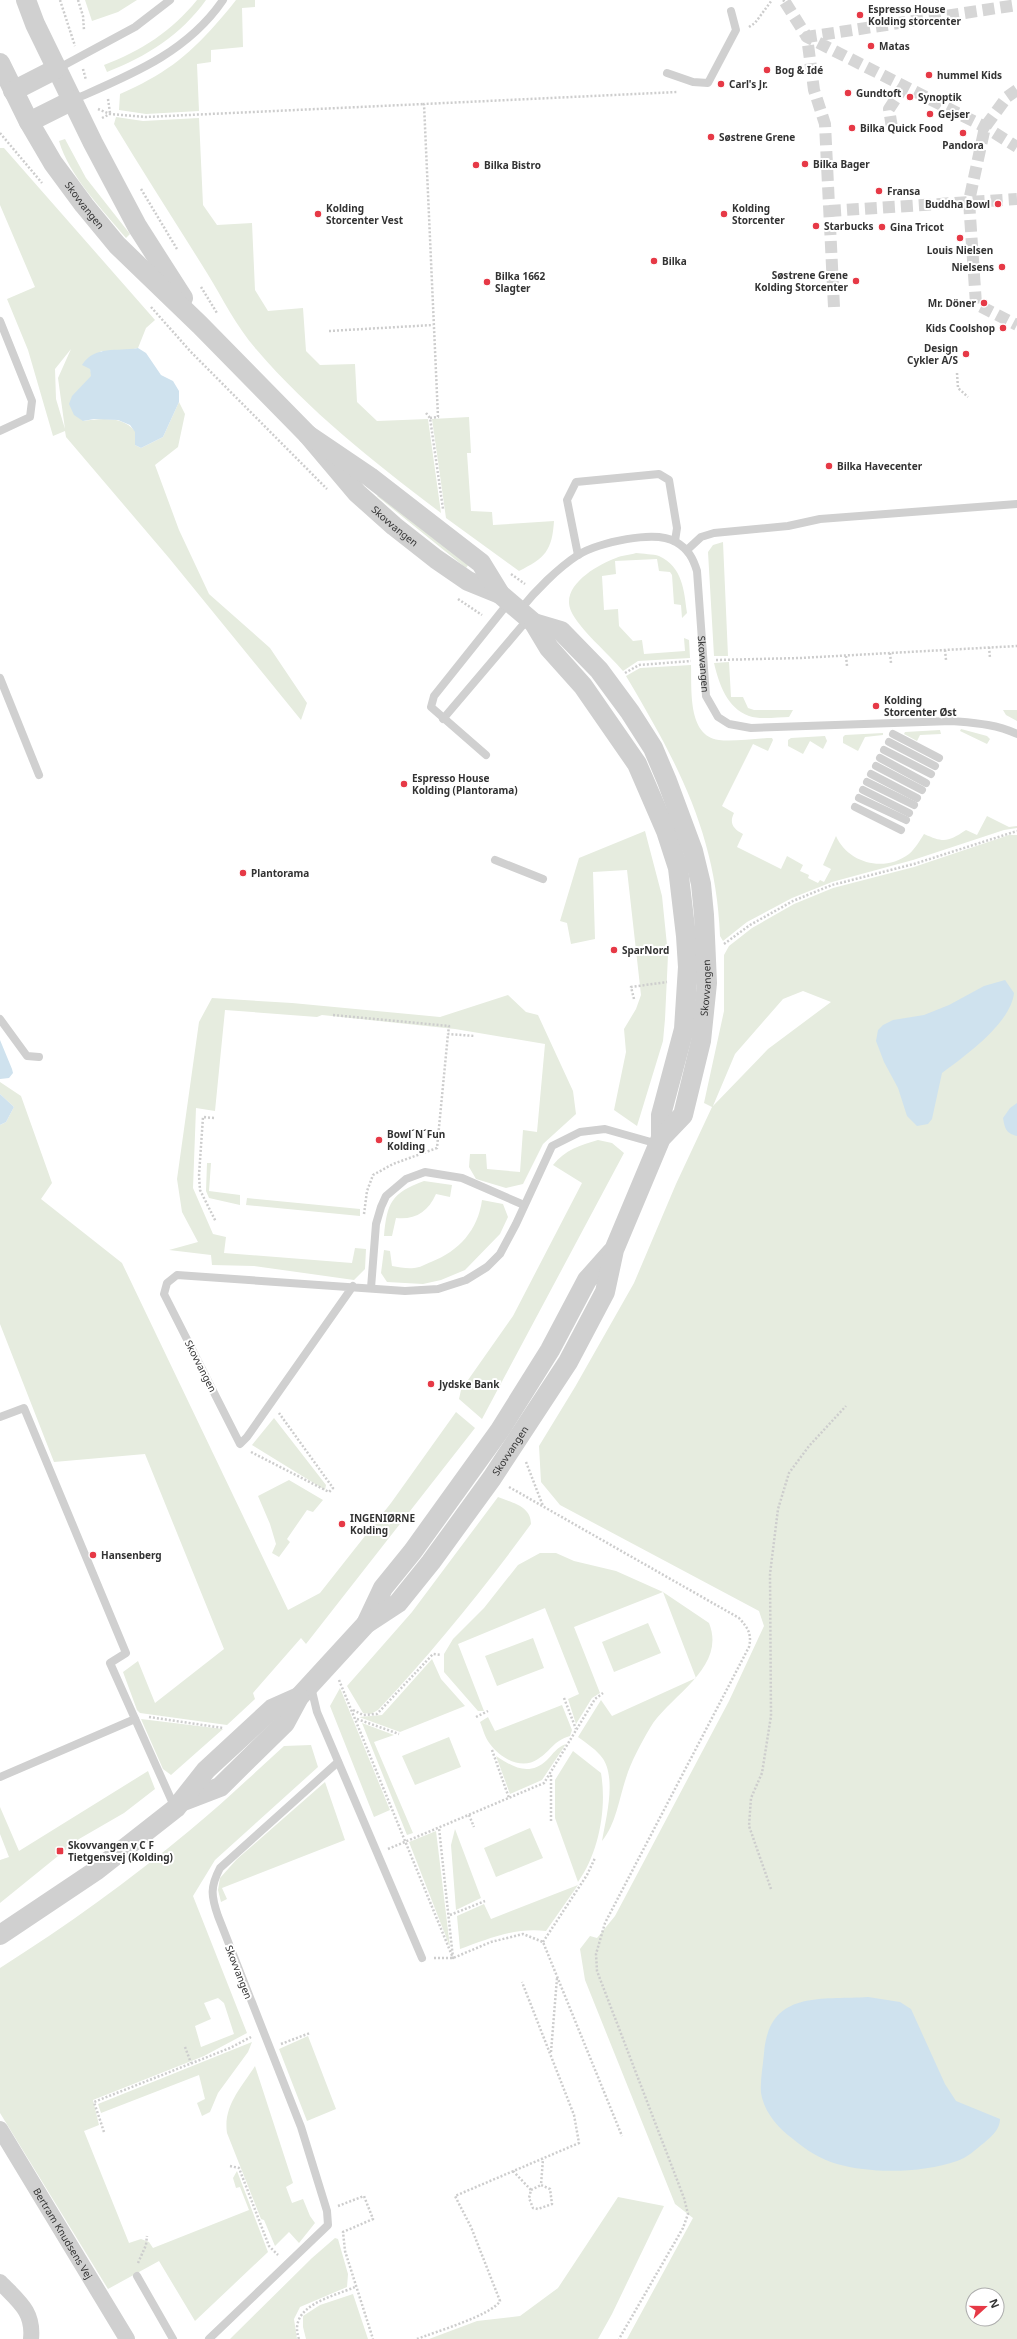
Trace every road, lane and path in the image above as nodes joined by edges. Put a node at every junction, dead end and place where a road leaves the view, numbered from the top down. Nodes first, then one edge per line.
1 (26, 0) edge
2 (60, 0) edge
3 (78, 0) edge
4 (170, 0) edge
5 (223, 0) edge
6 (772, 0) edge
7 (731, 11) dead end
8 (84, 30) dead end
9 (743, 30) dead end
10 (79, 57) junction
11 (0, 62) edge
12 (56, 69) junction
13 (667, 73) dead end
14 (13, 91) junction
15 (91, 92) junction
16 (669, 92) dead end
17 (73, 100) junction
18 (424, 104) junction
19 (110, 114) junction
20 (101, 118) junction
21 (29, 122) junction
22 (104, 125) dead end
23 (0, 133) edge
24 (140, 186) dead end
25 (46, 187) dead end
26 (179, 253) dead end
27 (200, 286) dead end
28 (146, 301) dead end
29 (221, 320) dead end
30 (0, 321) edge
31 (200, 325) junction
32 (433, 325) junction
33 (329, 331) dead end
34 (957, 373) dead end
35 (968, 397) dead end
36 (426, 413) dead end
37 (430, 418) junction
38 (0, 431) edge
39 (308, 435) junction
40 (328, 491) dead end
41 (1017, 504) edge
42 (442, 535) junction
43 (675, 541) junction
44 (687, 550) junction
45 (578, 556) junction
46 (510, 573) dead end
47 (534, 592) junction
48 (456, 598) dead end
49 (519, 609) junction
50 (492, 623) junction
51 (1017, 646) edge
52 (989, 647) junction
53 (945, 650) junction
54 (890, 653) junction
55 (846, 656) junction
56 (990, 658) dead end
57 (946, 660) dead end
58 (702, 661) junction
59 (891, 663) dead end
60 (847, 666) dead end
61 (0, 678) edge
62 (610, 684) junction
63 (443, 719) junction
64 (893, 734) dead end
65 (1017, 734) edge
66 (486, 755) dead end
67 (880, 758) dead end
68 (939, 758) dead end
69 (876, 766) dead end
70 (935, 766) dead end
71 (931, 774) dead end
72 (39, 775) dead end
73 (869, 778) dead end
74 (926, 783) dead end
75 (863, 790) dead end
76 (922, 790) dead end
77 (858, 798) dead end
78 (916, 802) dead end
79 (855, 807) dead end
80 (901, 830) dead end
81 (1017, 831) edge
82 (495, 860) dead end
83 (543, 879) dead end
84 (707, 950) junction
85 (672, 982) dead end
86 (634, 999) dead end
87 (334, 1015) dead end
88 (0, 1019) edge
89 (448, 1034) junction
90 (475, 1036) dead end
91 (39, 1057) dead end
92 (214, 1118) dead end
93 (660, 1141) junction
94 (524, 1205) junction
95 (363, 1219) dead end
96 (216, 1222) dead end
97 (614, 1250) junction
98 (353, 1286) junction
99 (371, 1288) junction
100 (272, 1403) junction
101 (846, 1406) dead end
102 (0, 1418) edge
103 (518, 1441) junction
104 (240, 1444) junction
105 (492, 1478) junction
106 (543, 1507) junction
107 (366, 1624) junction
108 (441, 1655) dead end
109 (327, 1666) junction
110 (305, 1691) junction
111 (603, 1693) dead end
112 (564, 1698) dead end
113 (353, 1710) junction
114 (488, 1711) dead end
115 (476, 1716) dead end
116 (135, 1719) junction
117 (356, 1719) junction
118 (576, 1730) junction
119 (245, 1734) junction
120 (399, 1734) dead end
121 (492, 1750) dead end
122 (338, 1762) junction
123 (551, 1774) junction
124 (0, 1776) edge
125 (509, 1798) junction
126 (178, 1805) junction
127 (468, 1815) junction
128 (551, 1821) dead end
129 (474, 1827) dead end
130 (438, 1828) junction
131 (406, 1841) junction
132 (377, 1854) junction
133 (595, 1858) dead end
134 (771, 1889) dead end
135 (485, 1901) dead end
136 (450, 1915) junction
137 (0, 1935) edge
138 (544, 1942) junction
139 (422, 1958) joint
140 (453, 1958) junction
141 (557, 1975) junction
142 (522, 1982) dead end
143 (262, 2031) junction
144 (310, 2033) dead end
145 (185, 2047) dead end
146 (269, 2048) junction
147 (550, 2055) junction
148 (191, 2063) junction
149 (0, 2129) edge
150 (104, 2132) dead end
151 (622, 2136) dead end
152 (543, 2159) junction
153 (230, 2166) dead end
154 (513, 2171) junction
155 (541, 2185) junction
156 (531, 2190) junction
157 (327, 2211) junction
158 (147, 2236) dead end
159 (287, 2265) junction
160 (137, 2276) joint
161 (0, 2282) edge
162 (355, 2287) junction
163 (31, 2339) edge
164 (127, 2339) edge
165 (173, 2339) edge
166 (209, 2339) edge
167 (299, 2339) edge
168 (373, 2339) edge
169 (417, 2339) edge
170 (619, 2339) edge

1 - 12 street, Skovvangen
2 - 10 path
3 - 8 path
4 - 10 lane
5 - 15 lane
6 - 9 path
7 - 13 lane
10 - 12 lane
10 - 15 path
11 - 14 street, Skovvangen
12 - 14 street
12 - 17 street, Skovvangen
14 - 21 street, Skovvangen
15 - 17 lane
16 - 18 path
17 - 21 street
17 - 31 street, Skovvangen
18 - 19 path
18 - 32 path
19 - 20 path
19 - 20 path
20 - 22 path
21 - 31 street, Skovvangen
23 - 25 path
24 - 26 path
27 - 29 path
28 - 40 path
30 - 38 lane
31 - 39 street, Skovvangen
32 - 33 path
32 - 37 path
34 - 35 path
36 - 37 path
37 - 42 path
39 - 42 street, Skovvangen
39 - 49 street, Skovvangen
41 - 44 lane
42 - 49 street, Skovvangen
43 - 44 lane, Skovvangen
43 - 45 lane
43 - 45 lane
44 - 58 lane, Skovvangen
45 - 47 lane
46 - 47 path
47 - 49 lane
48 - 50 path
49 - 50 lane
49 - 62 street, Skovvangen
49 - 63 lane
49 - 93 street, Skovvangen
50 - 63 lane
51 - 52 path
52 - 53 path
52 - 56 path
53 - 54 path
53 - 57 path
54 - 55 path
54 - 59 path
55 - 58 path
55 - 60 path
58 - 62 path
58 - 65 lane, Skovvangen
61 - 72 lane
62 - 84 street, Skovvangen
63 - 66 lane
64 - 68 lane
67 - 74 lane
69 - 76 lane
70 - 71 lane
73 - 78 lane
75 - 77 lane
79 - 80 lane
81 - 84 path
82 - 83 lane
84 - 93 street, Skovvangen
85 - 86 path
87 - 89 path
88 - 91 lane
89 - 90 path
89 - 95 path
92 - 96 path
93 - 94 lane, Skovvangen
93 - 97 street, Skovvangen
94 - 99 lane, Skovvangen
94 - 99 lane
97 - 103 street, Skovvangen
97 - 107 street, Skovvangen
98 - 99 lane, Skovvangen
98 - 100 lane
98 - 104 lane, Skovvangen
100 - 104 lane
100 - 104 path
101 - 134 path
102 - 116 lane
103 - 105 street, Skovvangen
103 - 106 path
105 - 106 path
105 - 107 street, Skovvangen
106 - 170 path
107 - 109 street, Skovvangen
108 - 113 path
109 - 110 street, Skovvangen
109 - 113 path
110 - 119 street, Skovvangen
110 - 122 lane
110 - 126 street, Skovvangen
111 - 118 path
112 - 118 path
113 - 117 path
114 - 115 path
116 - 119 path
116 - 124 lane
116 - 126 lane
117 - 120 path
117 - 131 path
118 - 123 path
119 - 126 street, Skovvangen
121 - 125 path
122 - 132 lane
122 - 143 lane, Skovvangen
123 - 125 path
123 - 128 path
125 - 127 path
126 - 137 street, Skovvangen
127 - 129 path
127 - 130 path
130 - 131 path
130 - 136 path
131 - 132 path
131 - 140 path
132 - 139 lane
133 - 138 path
135 - 136 path
136 - 140 path
138 - 140 path
138 - 141 path
139 - 140 path
141 - 147 path
141 - 151 path
142 - 147 path
143 - 146 lane, Skovvangen
143 - 148 path
144 - 146 path
145 - 148 path
146 - 157 lane, Skovvangen
147 - 152 path
148 - 150 path
149 - 164 street, Bertram Knudsens Vej
152 - 154 path
152 - 155 path
153 - 159 path
154 - 156 path
154 - 169 path
155 - 156 path
155 - 156 path
157 - 159 lane, Skovvangen
157 - 162 path
158 - 160 path
159 - 166 lane
160 - 165 lane
161 - 163 street
162 - 167 path
162 - 168 path

